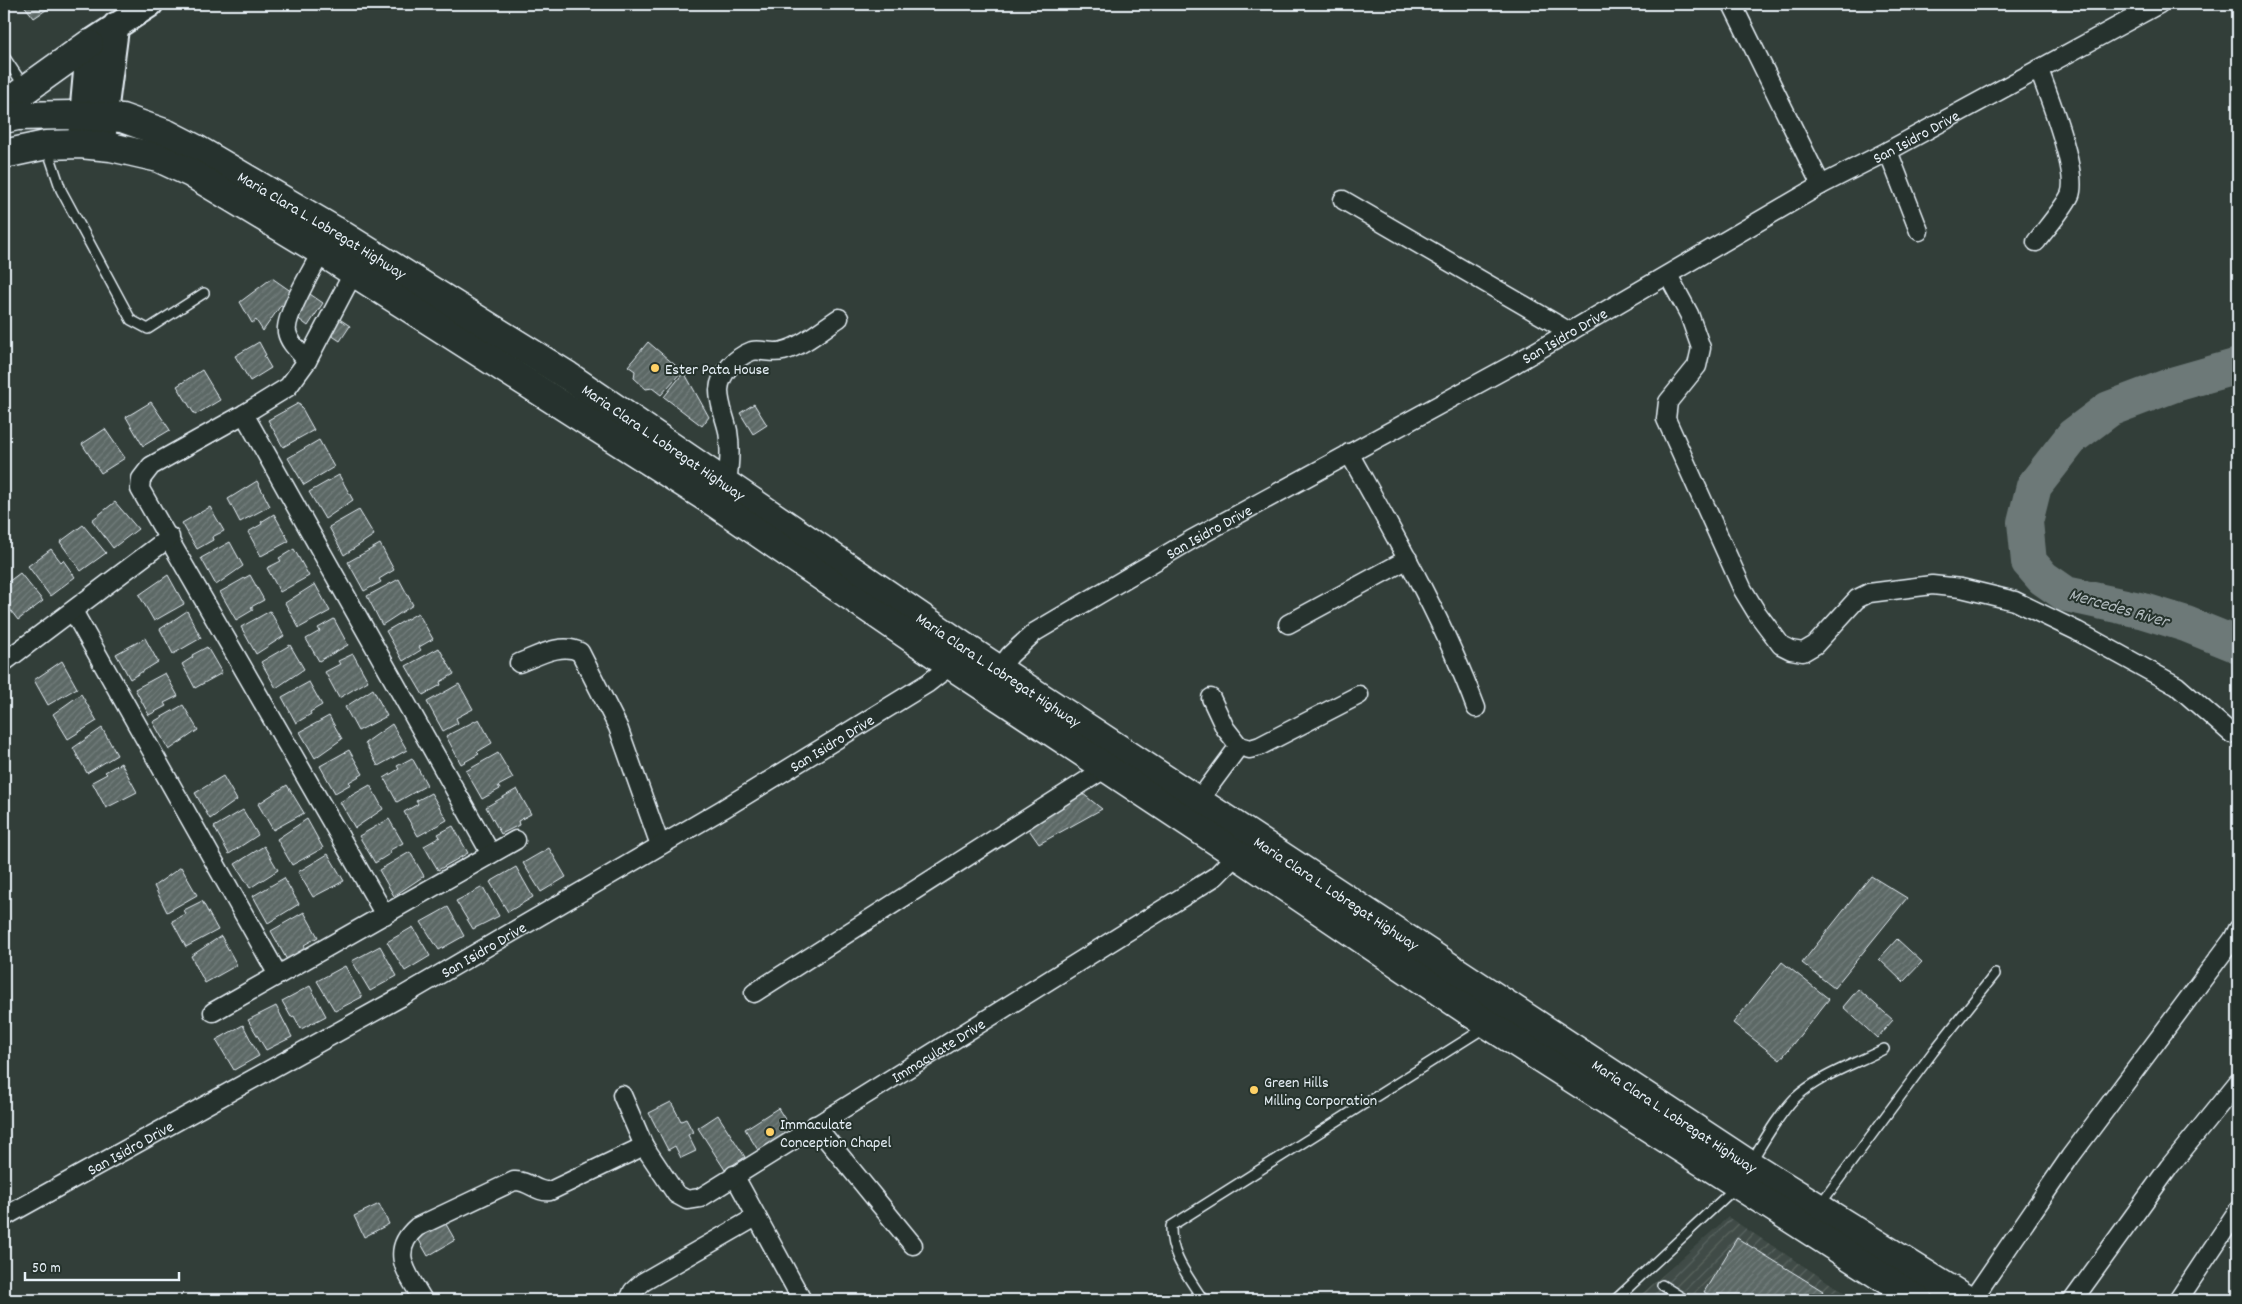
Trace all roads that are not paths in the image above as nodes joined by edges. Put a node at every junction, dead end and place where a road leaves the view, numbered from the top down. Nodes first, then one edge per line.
1 (150, 4) edge
2 (1732, 4) edge
3 (2159, 4) edge
4 (2133, 9) edge
5 (116, 25) junction
6 (89, 44) junction
7 (4, 56) edge
8 (2039, 70) junction
9 (26, 88) junction
10 (4, 105) edge
11 (94, 116) junction
12 (4, 119) edge
13 (46, 145) junction
14 (92, 145) junction
15 (1888, 151) junction
16 (4, 154) edge
17 (1821, 185) junction
18 (1342, 200) dead end
19 (1919, 231) dead end
20 (328, 241) junction
21 (2036, 242) dead end
22 (360, 261) junction
23 (1668, 275) junction
24 (204, 293) dead end
25 (839, 318) dead end
26 (1570, 332) junction
27 (307, 361) junction
28 (568, 376) junction
29 (554, 400) junction
30 (244, 414) junction
31 (1349, 453) junction
32 (727, 485) junction
33 (170, 537) junction
34 (1408, 559) junction
35 (73, 612) junction
36 (1288, 624) dead end
37 (957, 655) junction
38 (4, 662) edge
39 (519, 663) dead end
40 (992, 679) junction
41 (1359, 695) dead end
42 (1211, 698) dead end
43 (1476, 708) dead end
44 (2232, 734) dead end
45 (1239, 746) junction
46 (1106, 768) junction
47 (1199, 800) junction
48 (516, 840) dead end
49 (660, 845) junction
50 (1245, 845) junction
51 (491, 854) junction
52 (385, 915) junction
53 (2238, 930) edge
54 (1995, 974) dead end
55 (278, 975) junction
56 (754, 993) dead end
57 (212, 1012) dead end
58 (1496, 1014) junction
59 (1884, 1050) dead end
60 (2238, 1082) edge
61 (622, 1095) dead end
62 (815, 1125) junction
63 (644, 1146) junction
64 (734, 1175) junction
65 (1744, 1175) junction
66 (1817, 1208) junction
67 (2238, 1210) edge
68 (756, 1216) junction
69 (4, 1217) edge
70 (913, 1245) dead end
71 (1662, 1285) dead end
72 (1925, 1292) edge
73 (423, 1300) edge
74 (629, 1300) edge
75 (802, 1300) edge
76 (1203, 1300) edge
77 (1615, 1300) edge
78 (1686, 1300) edge
79 (1967, 1300) edge
80 (1972, 1300) edge
81 (2073, 1300) edge
82 (2178, 1300) edge

1 - 5 street
2 - 17 street
3 - 4 street, San Isidro Drive
4 - 8 street, San Isidro Drive
5 - 6 street
5 - 11 street
6 - 9 highway
6 - 11 street
7 - 9 lane
8 - 15 street, San Isidro Drive
8 - 21 street
9 - 10 highway
11 - 12 highway, Maria Clara L. Lobregat Highway
11 - 14 street
11 - 20 highway, Maria Clara L. Lobregat Highway
13 - 14 highway, Maria Clara L. Lobregat Highway
13 - 16 highway, Maria Clara L. Lobregat Highway
13 - 24 lane
14 - 20 highway, Maria Clara L. Lobregat Highway
15 - 17 street, San Isidro Drive
15 - 19 street
17 - 23 street, San Isidro Drive
18 - 26 street
20 - 22 highway, Maria Clara L. Lobregat Highway
20 - 27 street
22 - 27 street
22 - 28 highway, Maria Clara L. Lobregat Highway
22 - 29 highway, Maria Clara L. Lobregat Highway
23 - 26 street, San Isidro Drive
23 - 44 street
25 - 32 street
26 - 31 street, San Isidro Drive
27 - 30 street
28 - 29 highway
28 - 32 highway, Maria Clara L. Lobregat Highway
29 - 37 highway, Maria Clara L. Lobregat Highway
30 - 33 street
30 - 51 street
31 - 34 street
31 - 40 street, San Isidro Drive
32 - 37 highway, Maria Clara L. Lobregat Highway
33 - 35 street
33 - 52 street
34 - 36 street
34 - 43 street
35 - 38 street
35 - 55 street
37 - 40 highway, Maria Clara L. Lobregat Highway
37 - 49 street, San Isidro Drive
39 - 49 street
40 - 46 highway, Maria Clara L. Lobregat Highway
40 - 47 highway, Maria Clara L. Lobregat Highway
41 - 45 street
42 - 45 street
45 - 47 street
46 - 50 highway, Maria Clara L. Lobregat Highway
46 - 56 street
47 - 50 highway, Maria Clara L. Lobregat Highway
48 - 51 street
49 - 69 street, San Isidro Drive
50 - 58 highway, Maria Clara L. Lobregat Highway
50 - 62 street, Immaculate Drive
51 - 52 street
52 - 55 street
53 - 80 street
54 - 66 lane
55 - 57 street
58 - 65 highway, Maria Clara L. Lobregat Highway
58 - 76 lane
59 - 65 lane
60 - 81 street
61 - 63 street, Immaculate Drive
62 - 64 street, Immaculate Drive
62 - 70 street
63 - 64 street, Immaculate Drive
63 - 73 street
64 - 68 street
65 - 66 highway, Maria Clara L. Lobregat Highway
65 - 72 highway, Maria Clara L. Lobregat Highway
65 - 77 lane
66 - 72 highway, Maria Clara L. Lobregat Highway
67 - 82 street
68 - 74 street
68 - 75 street
71 - 78 lane
72 - 79 highway, Maria Clara L. Lobregat Highway

